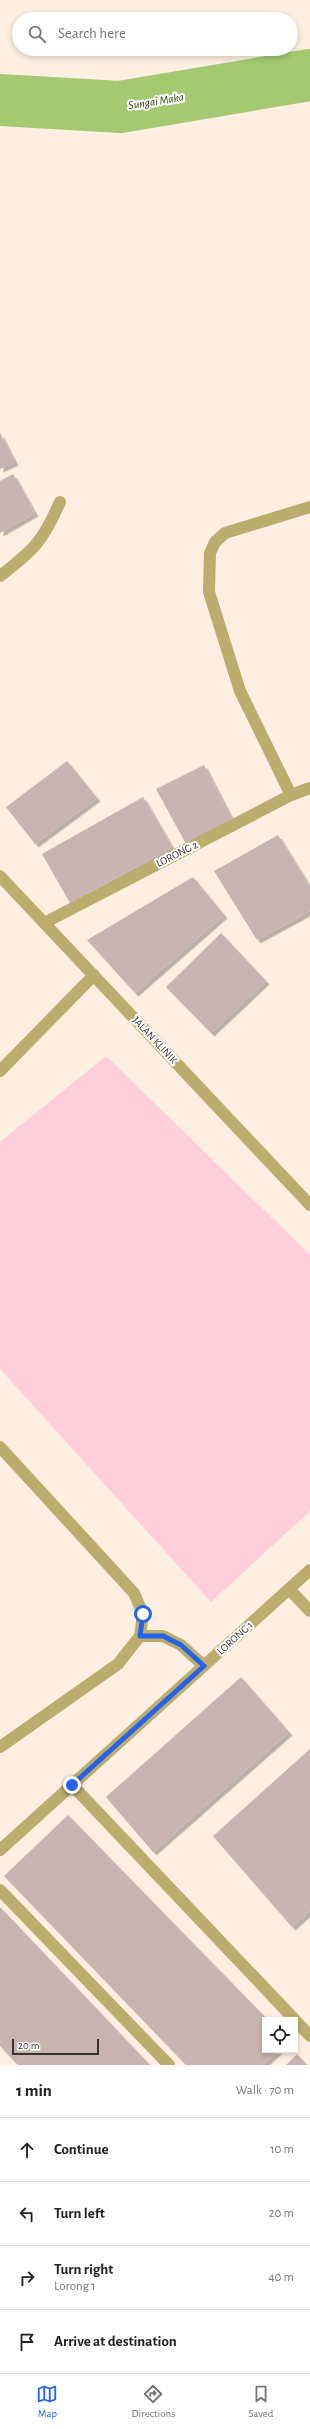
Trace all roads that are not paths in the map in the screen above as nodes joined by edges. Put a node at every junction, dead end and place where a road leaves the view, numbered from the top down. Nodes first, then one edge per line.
1 (60, 502) dead end
2 (310, 507) edge
3 (0, 576) edge
4 (310, 788) edge
5 (291, 795) junction
6 (0, 876) edge
7 (44, 923) junction
8 (94, 975) junction
9 (0, 1071) edge
10 (310, 1205) edge
11 (0, 1447) edge
12 (310, 1570) edge
13 (289, 1589) junction
14 (310, 1611) edge
15 (140, 1636) junction
16 (204, 1666) junction
17 (0, 1747) edge
18 (72, 1785) junction
19 (0, 1850) edge
20 (0, 1890) edge
21 (292, 2017) edge
22 (298, 2023) edge
23 (310, 2036) edge
24 (169, 2065) edge

1 - 3 street
2 - 5 street
4 - 5 street, LORONG 2
5 - 7 street, LORONG 2
6 - 7 street, JALAN KLINIK
7 - 8 street, JALAN KLINIK
8 - 9 street
8 - 10 street, JALAN KLINIK
11 - 15 street
12 - 13 street, LORONG 1
13 - 14 street
13 - 16 street, LORONG 1
15 - 16 street
15 - 17 street
16 - 18 street, LORONG 1
18 - 19 street, LORONG 1
18 - 21 street
20 - 24 street
22 - 23 street

